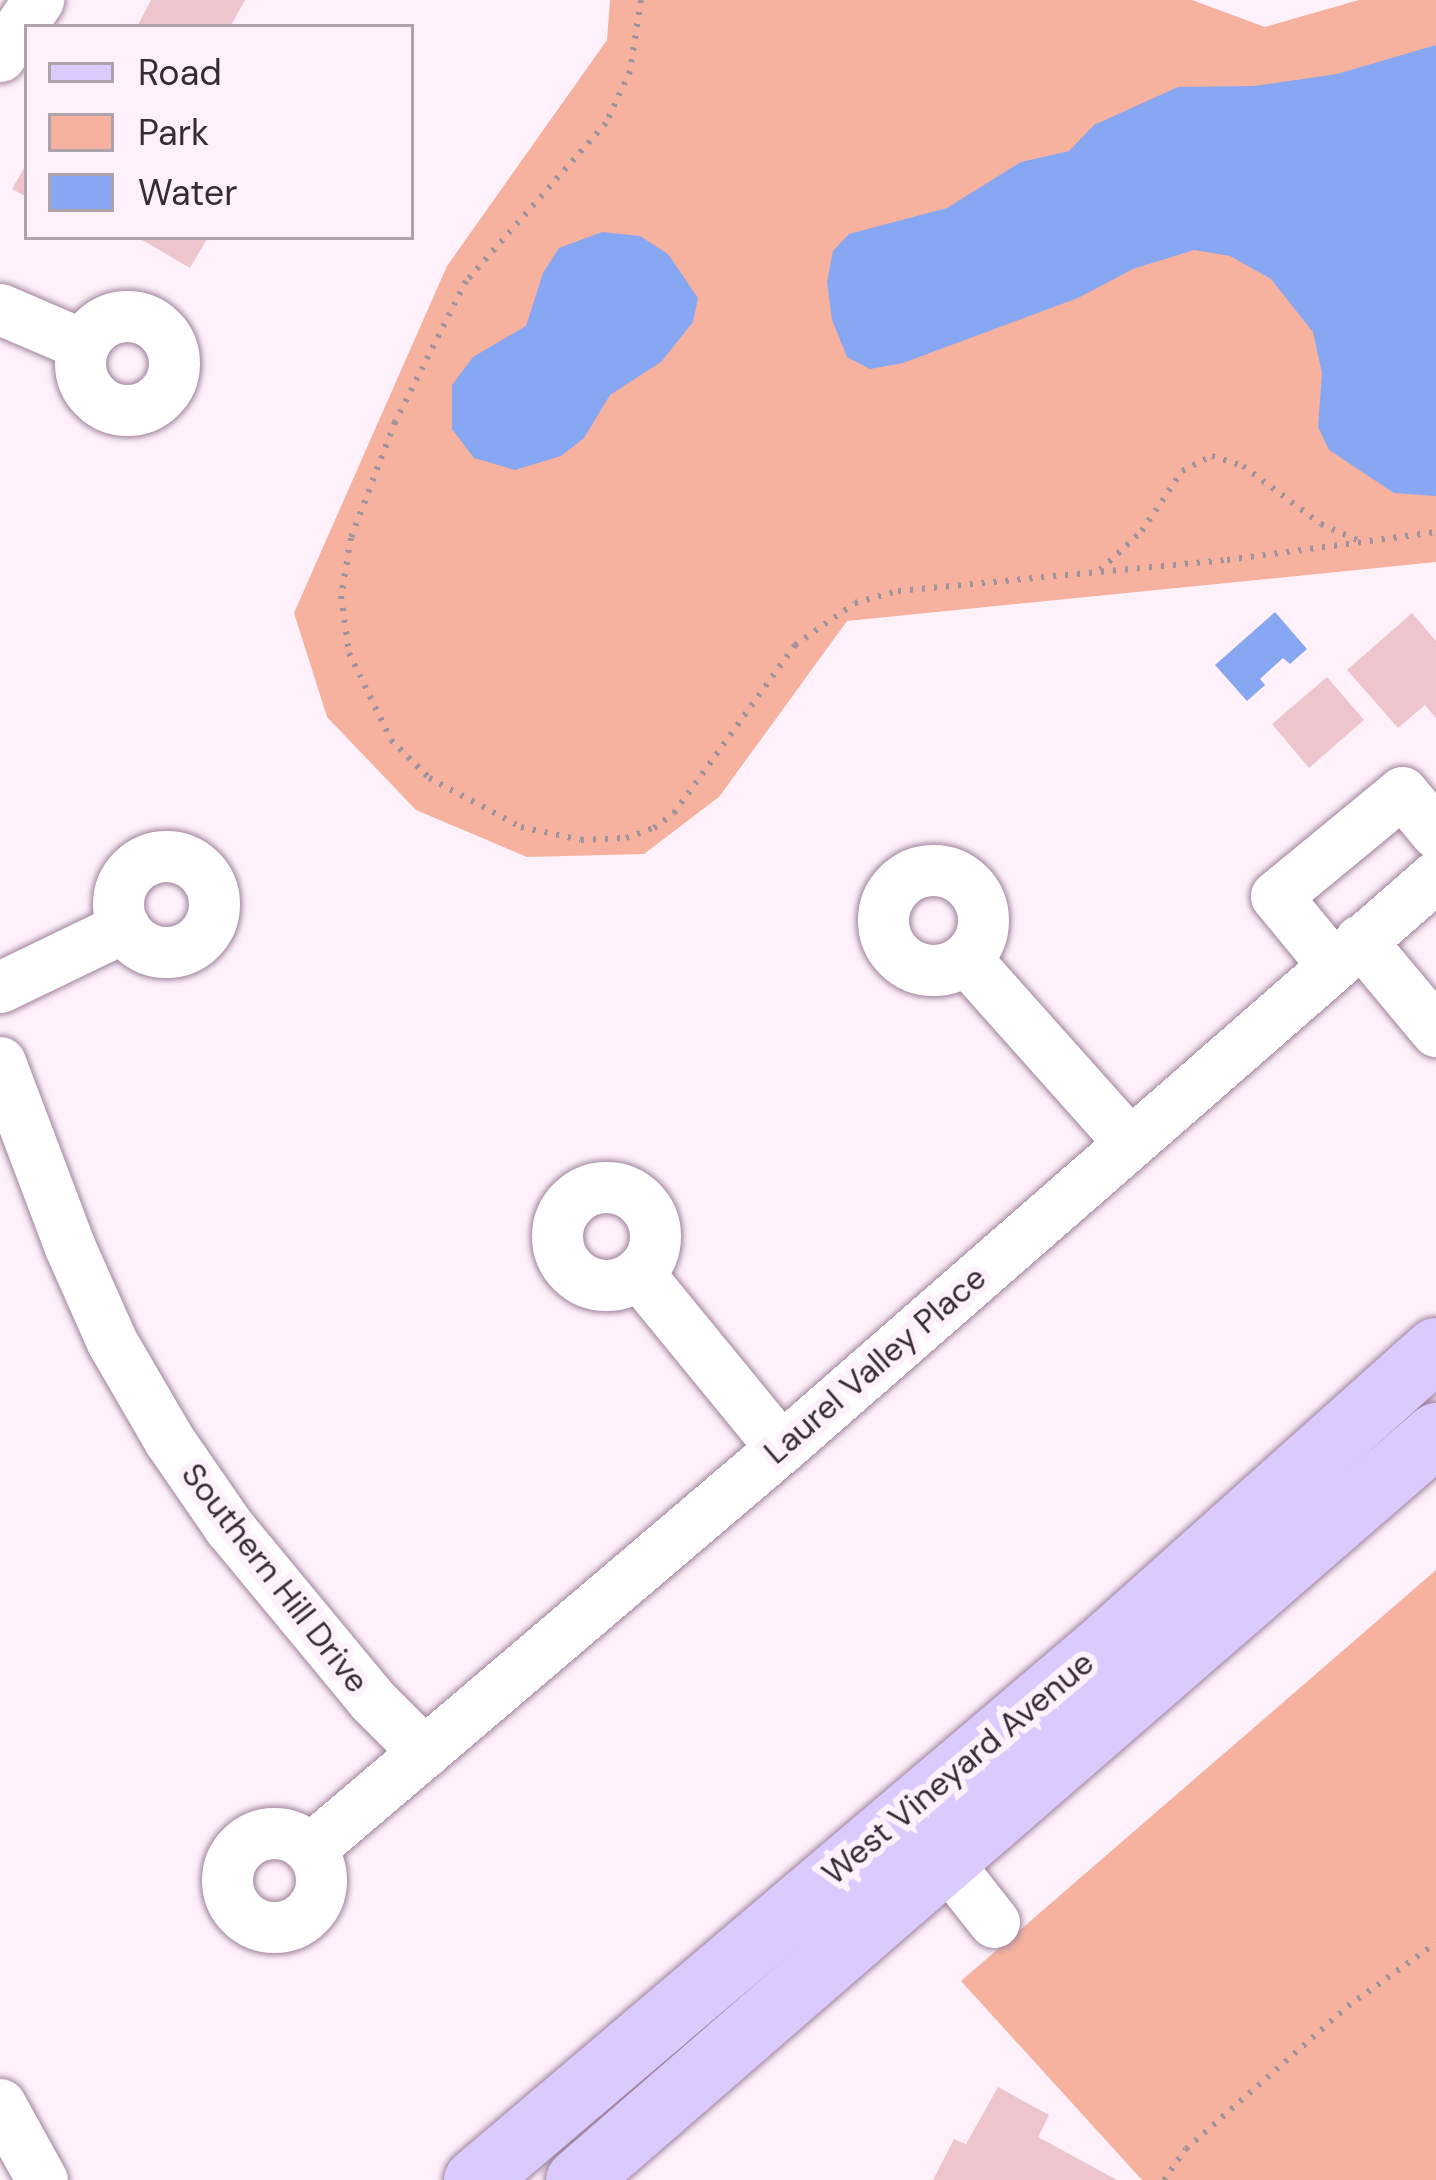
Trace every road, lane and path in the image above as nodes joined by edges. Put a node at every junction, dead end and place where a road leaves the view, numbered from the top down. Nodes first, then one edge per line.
1 (38, 0) edge
2 (640, 0) edge
3 (0, 56) edge
4 (0, 309) edge
5 (84, 345) dead end
6 (1436, 532) edge
7 (1367, 544) junction
8 (1097, 573) junction
9 (1436, 833) edge
10 (1428, 899) edge
11 (124, 927) dead end
12 (1346, 952) junction
13 (966, 958) dead end
14 (0, 987) edge
15 (1436, 1031) edge
16 (0, 1062) edge
17 (1129, 1142) junction
18 (638, 1273) dead end
19 (1436, 1349) edge
20 (1436, 1434) edge
21 (782, 1448) junction
22 (1100, 1648) junction
23 (424, 1752) junction
24 (310, 1849) dead end
25 (945, 1860) junction
26 (994, 1922) dead end
27 (1436, 1943) edge
28 (4, 2120) edge
29 (500, 2172) edge
30 (42, 2180) edge
31 (577, 2180) edge
32 (1164, 2180) edge

1 - 3 street
2 - 8 path
4 - 5 street
6 - 7 path
7 - 8 path
7 - 8 path
9 - 12 street
10 - 12 street, Laurel Valley Place
11 - 14 street
12 - 15 street
12 - 17 street, Laurel Valley Place
13 - 17 street
16 - 23 street, Southern Hill Drive
17 - 21 street, Laurel Valley Place
18 - 21 street
19 - 22 main road, West Vineyard Avenue
20 - 25 main road, West Vineyard Avenue
21 - 23 street, Laurel Valley Place
22 - 25 main road
22 - 29 main road, West Vineyard Avenue
23 - 24 street, Laurel Valley Place
25 - 26 street
25 - 31 main road, West Vineyard Avenue
27 - 32 path
28 - 30 street

